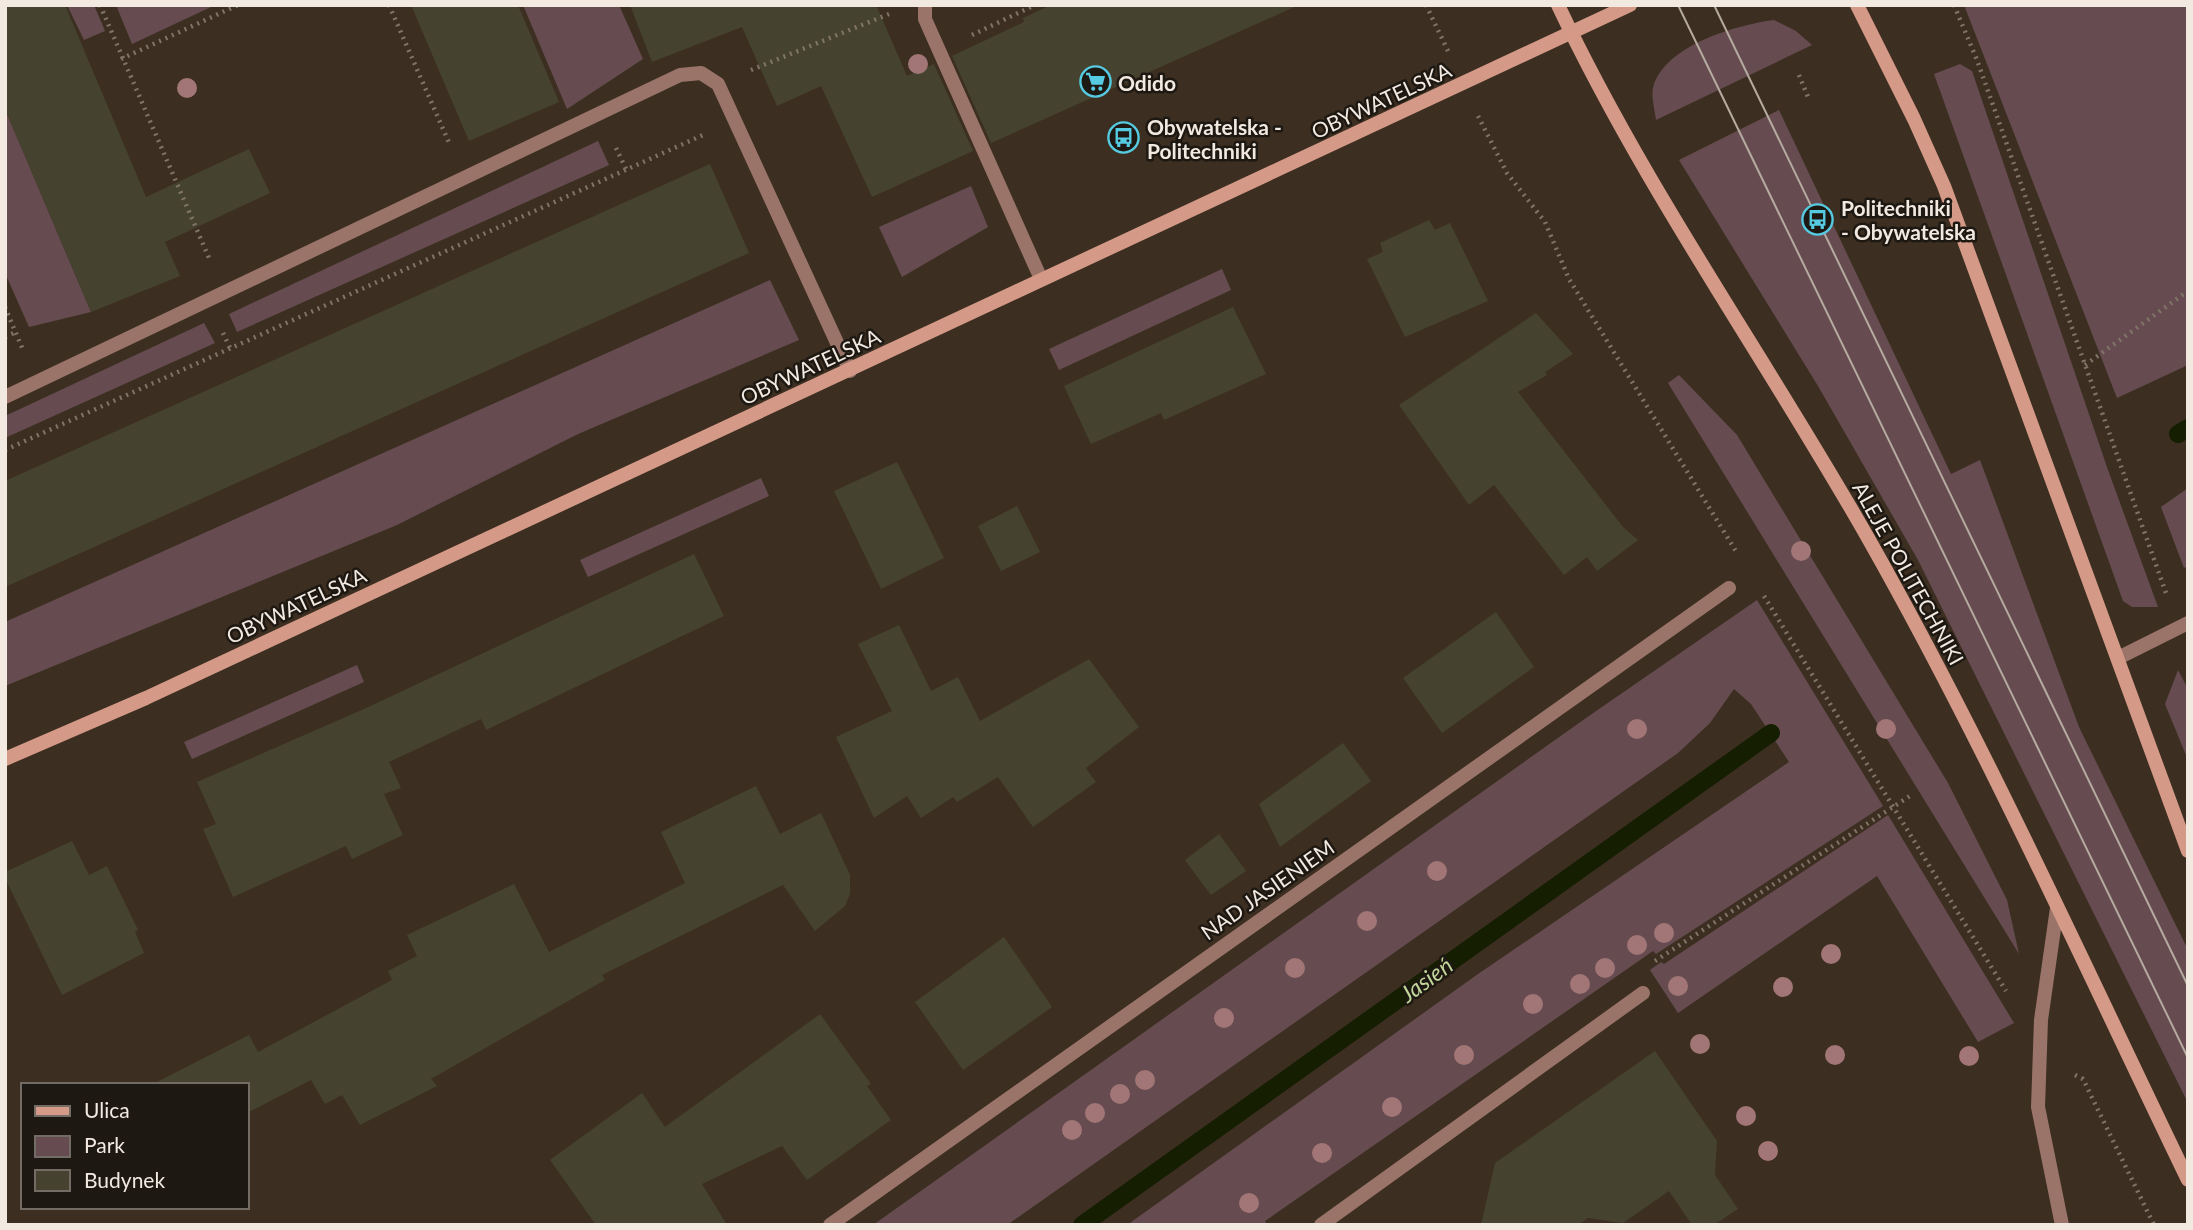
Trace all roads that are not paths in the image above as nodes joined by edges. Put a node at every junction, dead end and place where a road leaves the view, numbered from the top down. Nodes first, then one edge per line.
1 (925, 5) edge
2 (1558, 5) edge
3 (1630, 5) edge
4 (1857, 5) edge
5 (1572, 33) junction
6 (1041, 279) junction
7 (850, 371) junction
8 (5, 397) edge
9 (1729, 587) dead end
10 (2183, 626) edge
11 (2118, 658) junction
12 (5, 759) edge
13 (2188, 851) edge
14 (2057, 908) junction
15 (1643, 993) road end
16 (2188, 1180) edge
17 (830, 1225) edge
18 (1321, 1225) edge
19 (2062, 1225) edge

1 - 6 street
2 - 5 main road, ALEJE POLITECHNIKI
3 - 5 main road, OBYWATELSKA
4 - 11 main road
5 - 6 main road, OBYWATELSKA
5 - 14 main road, ALEJE POLITECHNIKI
6 - 7 main road, OBYWATELSKA
7 - 8 street
7 - 12 main road, OBYWATELSKA
9 - 17 street, NAD JASIENIEM
10 - 11 street
11 - 13 main road
14 - 16 main road, ALEJE POLITECHNIKI
14 - 19 street
15 - 18 street

